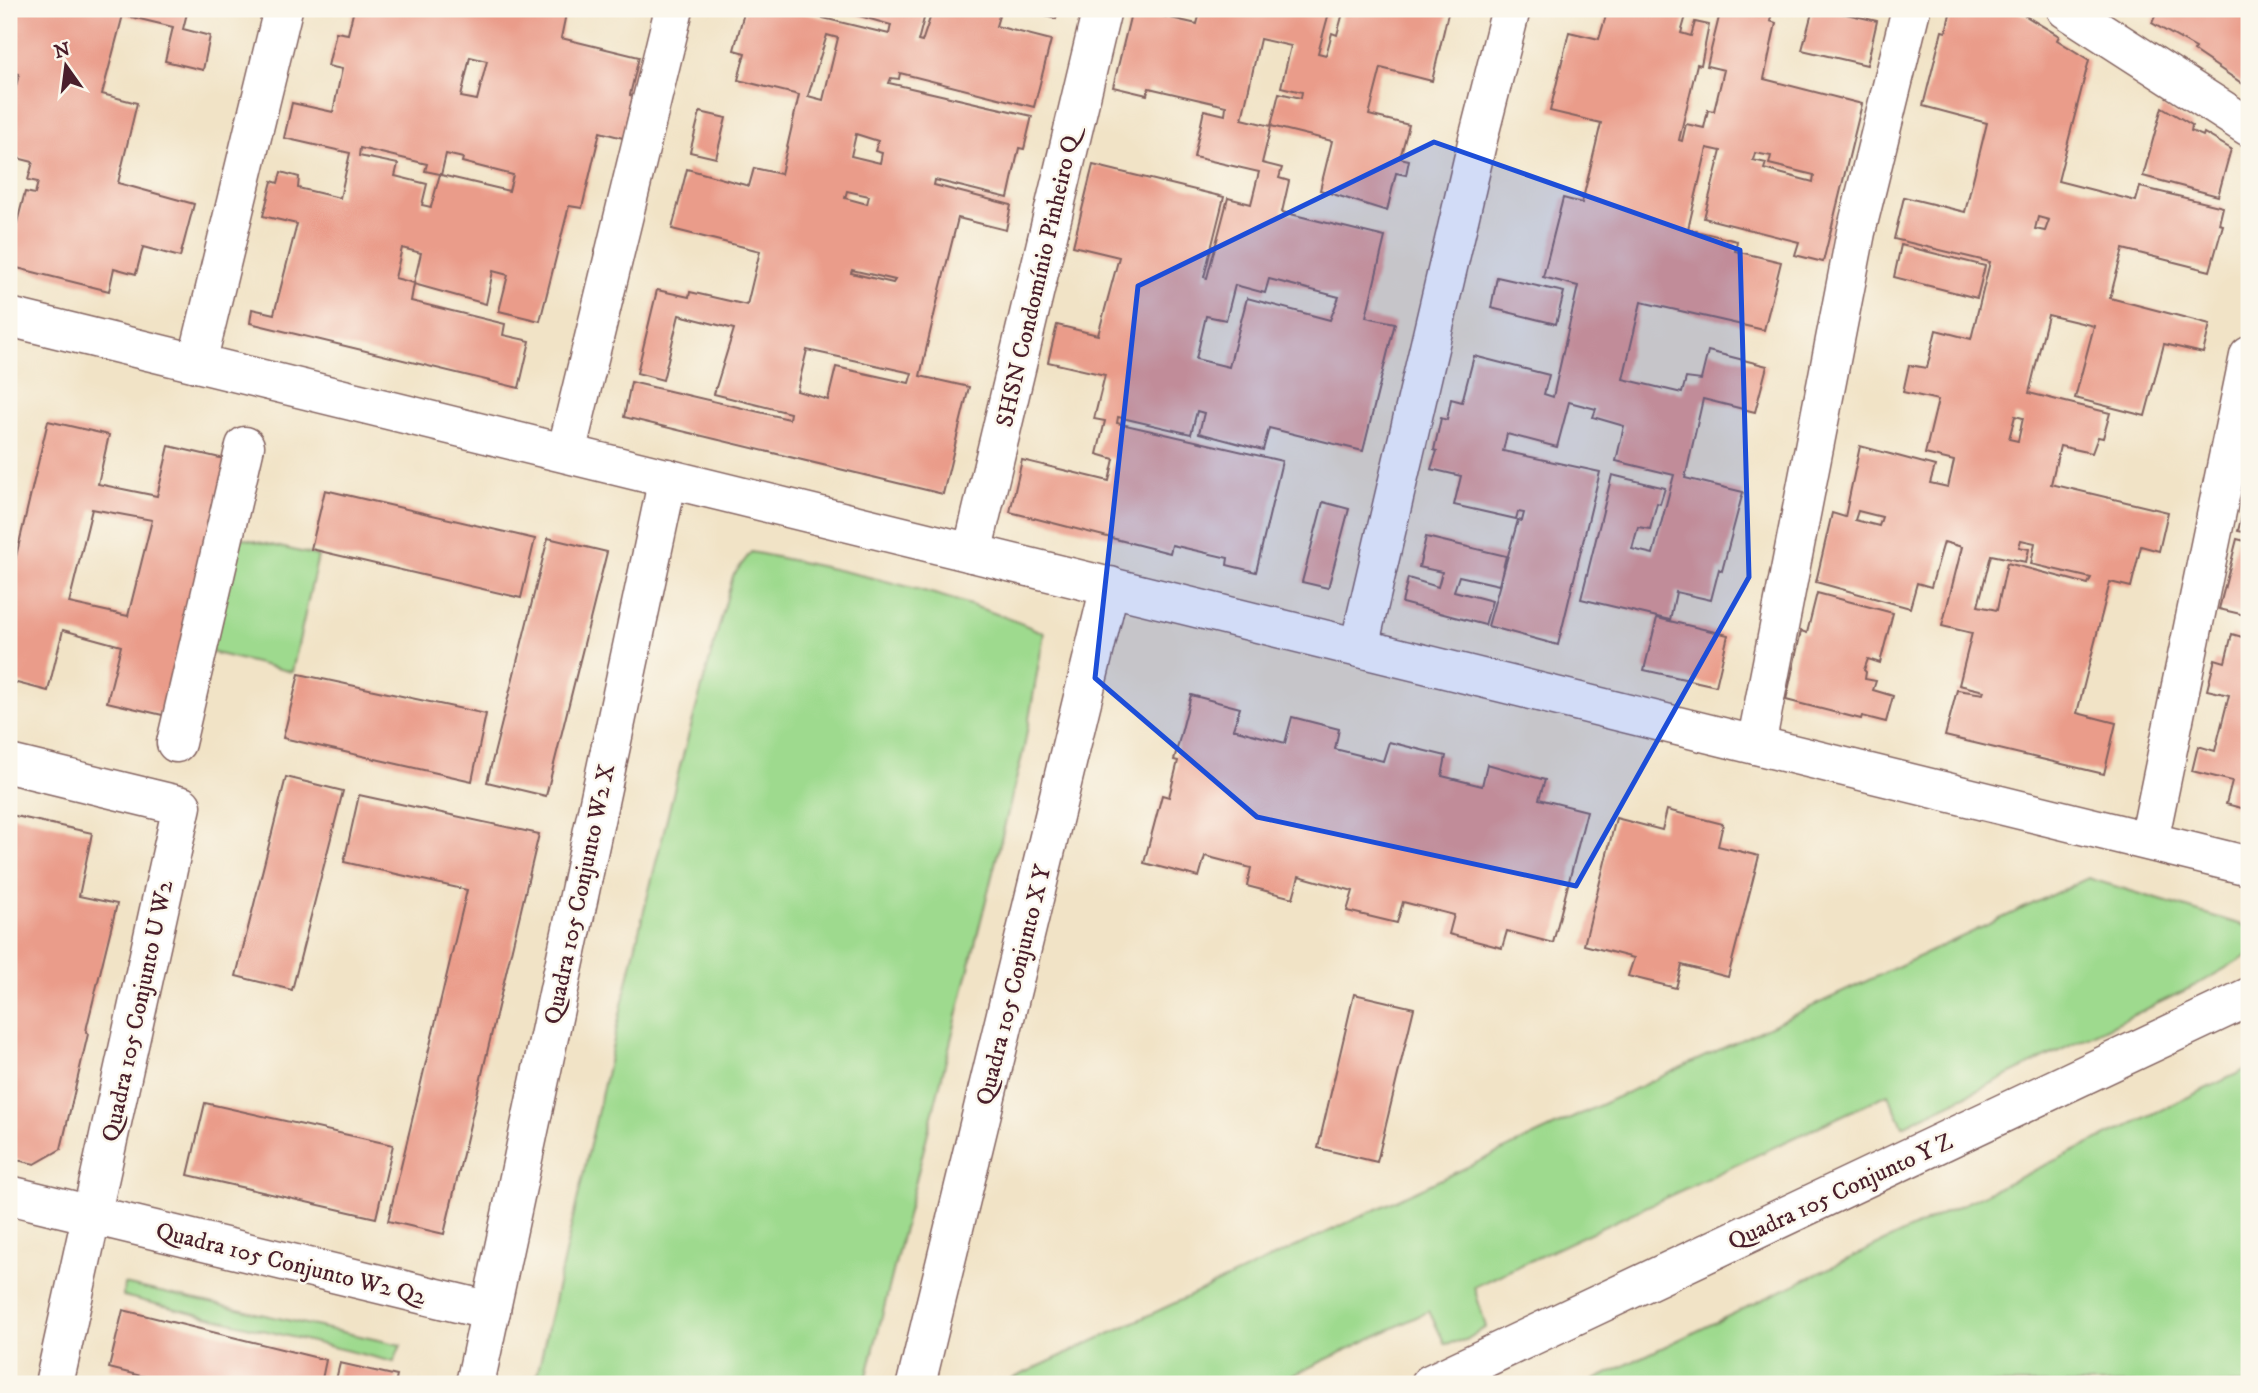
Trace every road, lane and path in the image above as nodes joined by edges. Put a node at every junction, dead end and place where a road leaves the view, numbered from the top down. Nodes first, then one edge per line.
1 (283, 9) edge
2 (674, 9) edge
3 (1102, 9) edge
4 (1511, 9) edge
5 (1911, 9) edge
6 (2066, 9) edge
7 (2249, 127) edge
8 (9, 317) edge
9 (2249, 356) edge
10 (197, 363) junction
11 (245, 446) dead end
12 (566, 453) junction
13 (668, 478) junction
14 (972, 553) junction
15 (1110, 586) junction
16 (1359, 647) junction
17 (176, 743) dead end
18 (1756, 744) junction
19 (9, 764) edge
20 (2149, 841) junction
21 (2249, 866) edge
22 (2249, 997) edge
23 (9, 1195) edge
24 (92, 1215) junction
25 (491, 1311) junction
26 (54, 1384) edge
27 (475, 1384) edge
28 (916, 1384) edge
29 (1430, 1384) edge

1 - 10 street
2 - 12 street
3 - 14 street, SHSN Condomínio Pinheiro Q
4 - 16 street
5 - 18 street
6 - 7 street
8 - 10 street
9 - 20 street
10 - 12 street
11 - 17 street
12 - 13 street
13 - 14 street
13 - 25 street, Quadra 105 Conjunto W2 X
14 - 15 street
15 - 16 street
15 - 28 street, Quadra 105 Conjunto X Y
16 - 18 street
18 - 20 street
19 - 24 street, Quadra 105 Conjunto U W2
20 - 21 street
22 - 29 street, Quadra 105 Conjunto Y Z
23 - 24 street, Quadra 105 Conjunto W2 Q2
24 - 25 street, Quadra 105 Conjunto W2 Q2
24 - 26 street, Quadra 105 Conjunto U W2
25 - 27 street, Quadra 105 Conjunto W2 X

